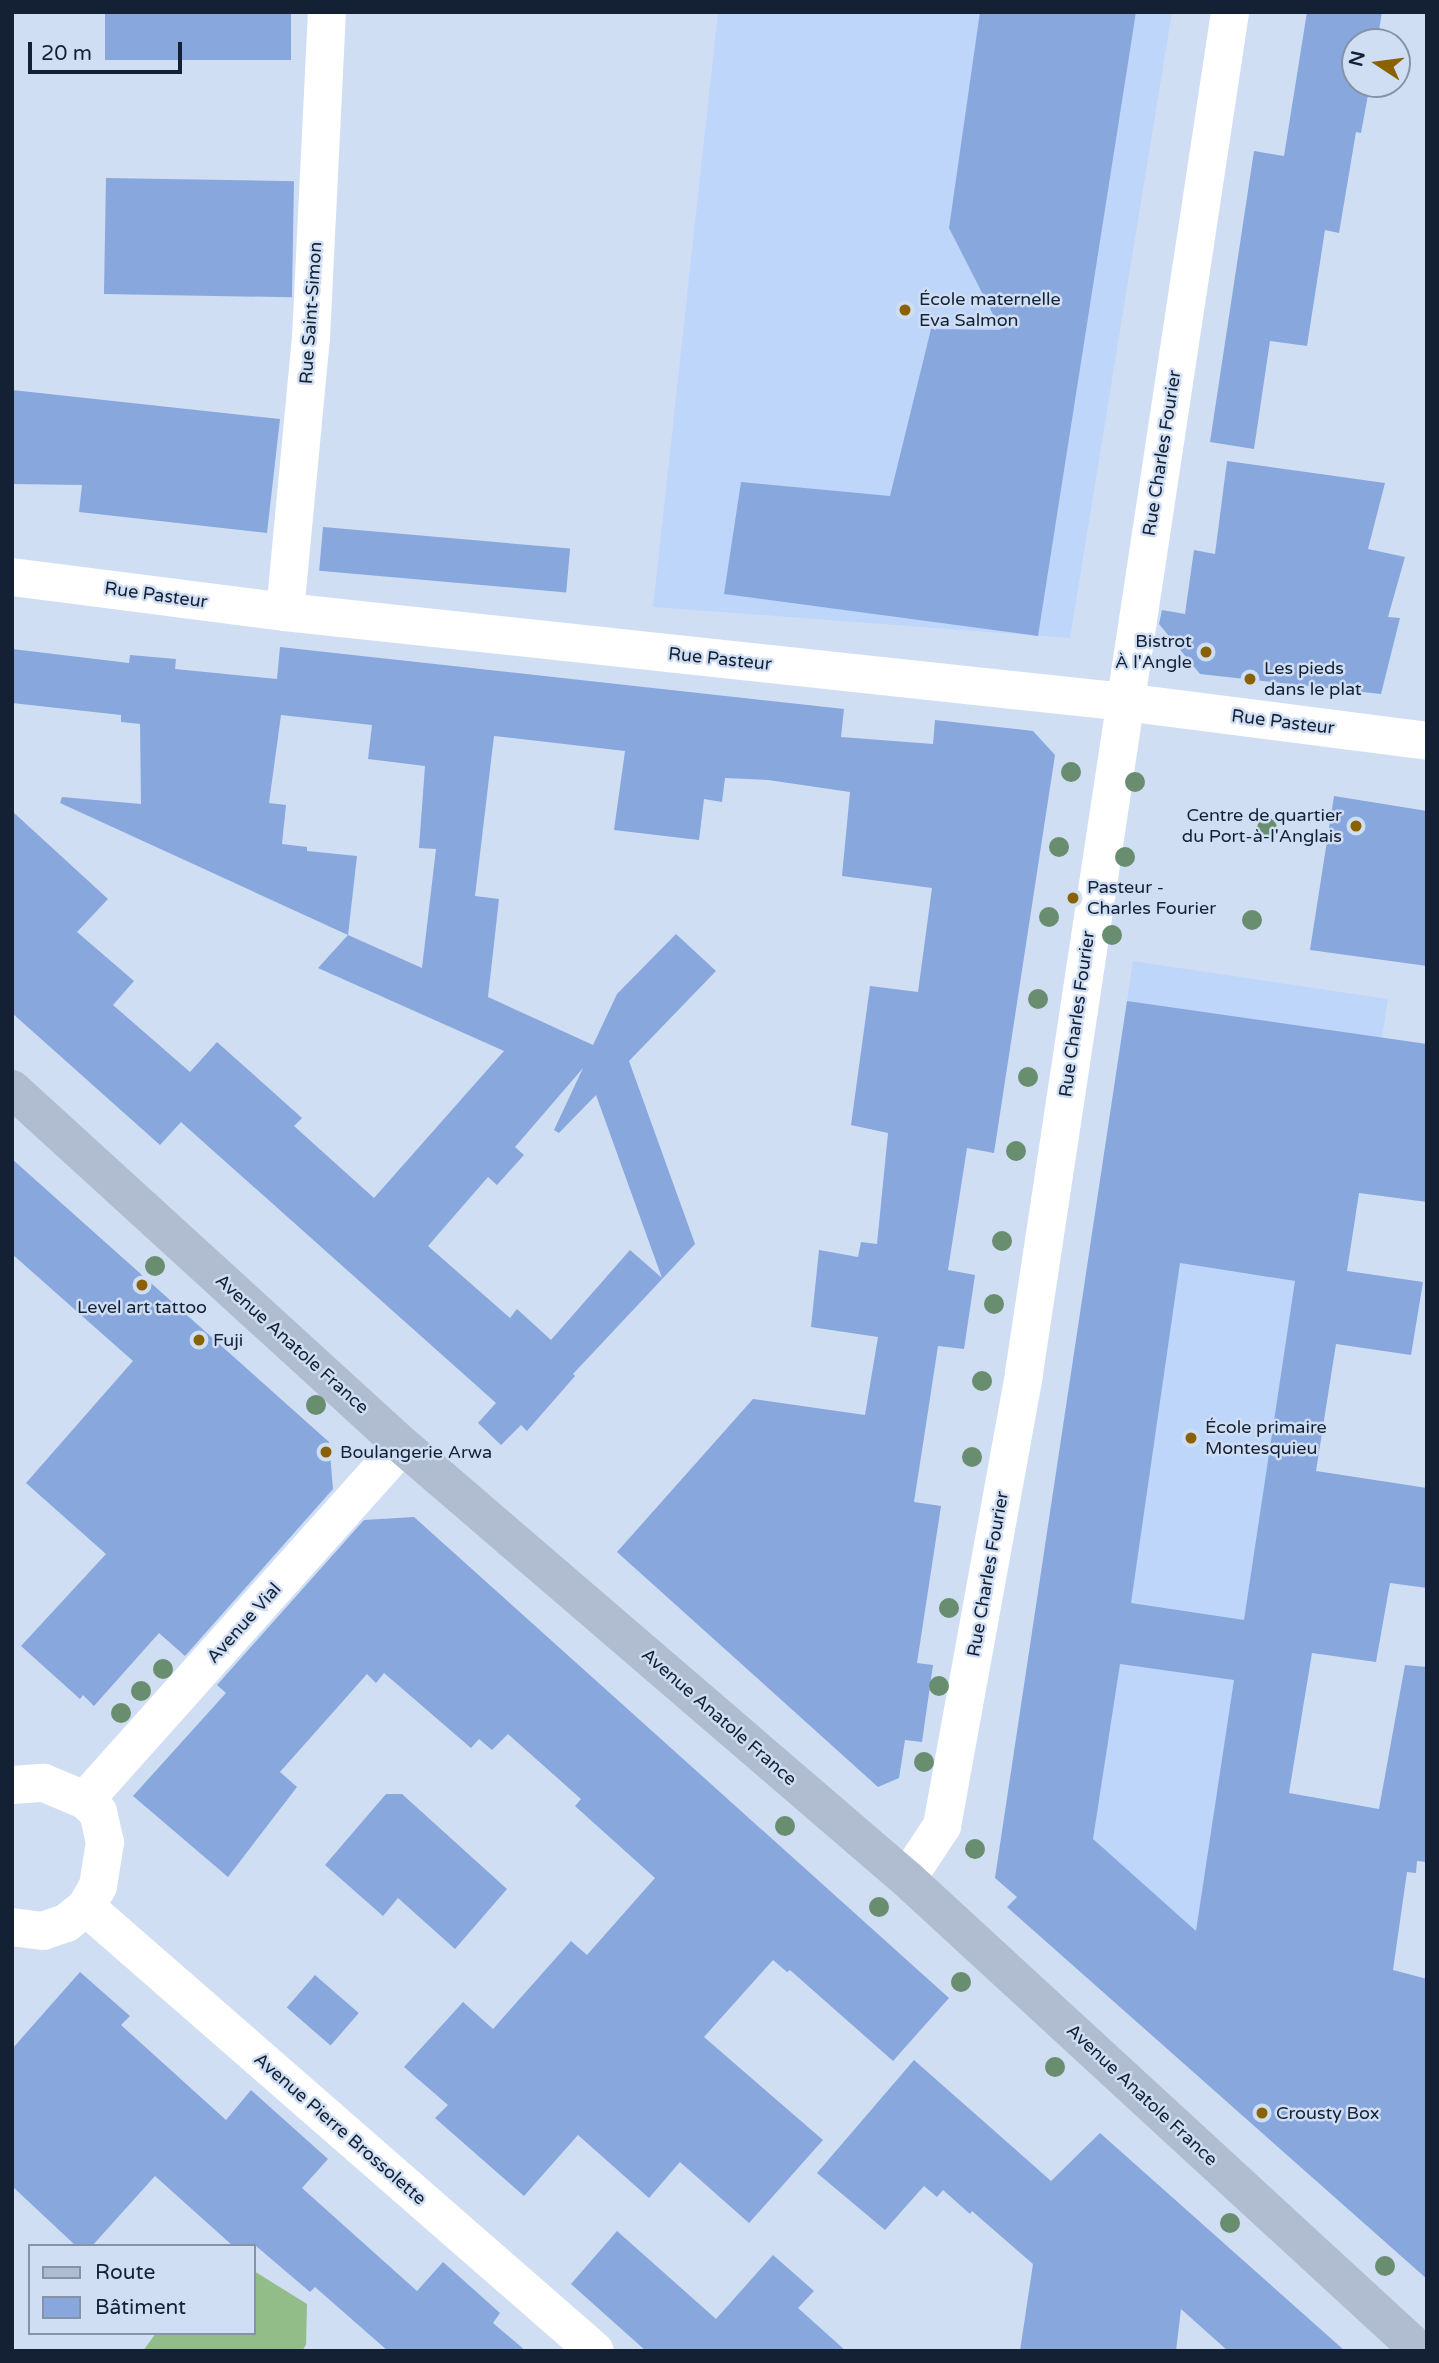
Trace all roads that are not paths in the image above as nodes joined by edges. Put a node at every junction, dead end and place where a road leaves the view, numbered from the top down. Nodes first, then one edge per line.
1 (327, 12) edge
2 (1230, 12) edge
3 (12, 577) edge
4 (285, 612) junction
5 (1124, 702) junction
6 (1427, 741) edge
7 (12, 1089) edge
8 (402, 1445) junction
9 (12, 1785) edge
10 (85, 1800) junction
11 (907, 1879) junction
12 (86, 1907) junction
13 (12, 1927) edge
14 (1421, 2343) edge
15 (595, 2351) edge

1 - 4 street, Rue Saint-Simon
2 - 5 street, Rue Charles Fourier
3 - 4 street, Rue Pasteur
4 - 5 street, Rue Pasteur
5 - 6 street, Rue Pasteur
5 - 11 street, Rue Charles Fourier
7 - 8 main road, Avenue Anatole France
8 - 10 street, Avenue Vial
8 - 11 main road, Avenue Anatole France
9 - 10 street
10 - 12 street
11 - 14 main road, Avenue Anatole France
12 - 13 street
12 - 15 street, Avenue Pierre Brossolette

